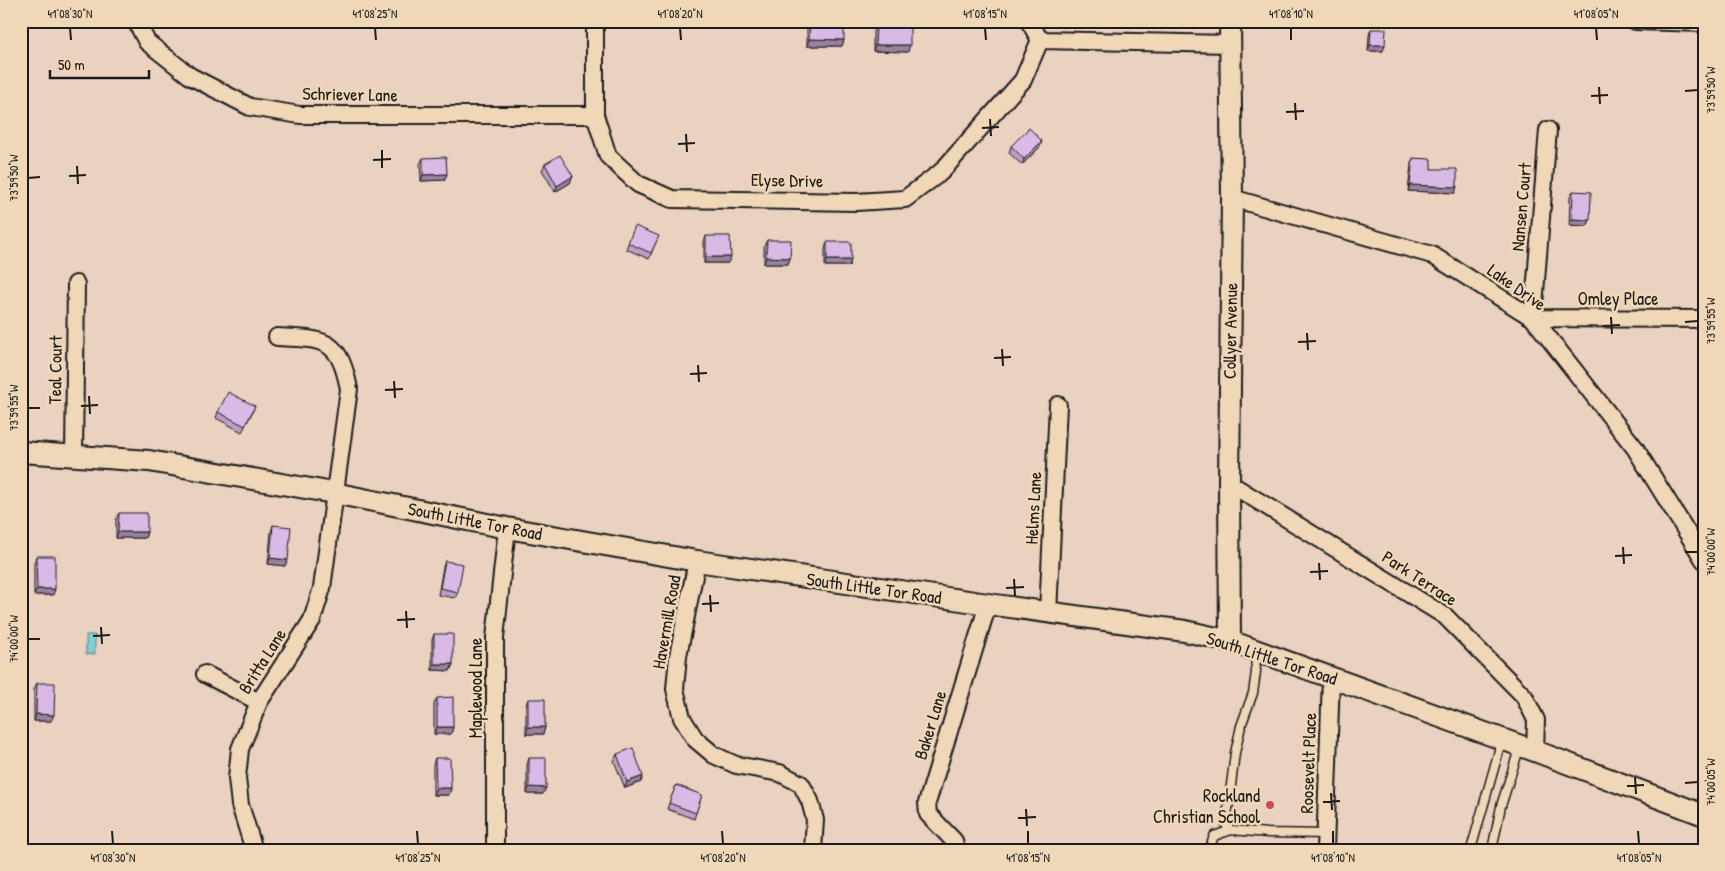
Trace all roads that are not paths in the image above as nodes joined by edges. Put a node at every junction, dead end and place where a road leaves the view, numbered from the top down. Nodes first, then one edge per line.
1 (136, 21) edge
2 (596, 21) edge
3 (1029, 21) edge
4 (1230, 21) edge
5 (1636, 21) edge
6 (1704, 23) edge
7 (1040, 40) junction
8 (1230, 44) junction
9 (595, 115) junction
10 (1548, 130) dead end
11 (1232, 198) junction
12 (76, 284) dead end
13 (1533, 318) junction
14 (1704, 319) edge
15 (278, 337) dead end
16 (1058, 405) dead end
17 (21, 452) edge
18 (74, 456) junction
19 (1229, 482) junction
20 (334, 493) junction
21 (507, 528) junction
22 (1704, 560) edge
23 (697, 561) junction
24 (988, 604) junction
25 (1048, 613) junction
26 (1230, 641) junction
27 (1254, 650) junction
28 (205, 674) dead end
29 (1331, 678) junction
30 (259, 702) junction
31 (1519, 746) junction
32 (1704, 815) edge
33 (1231, 830) junction
34 (1325, 842) edge
35 (1472, 846) dead end
36 (254, 850) edge
37 (495, 850) edge
38 (813, 850) edge
39 (956, 850) edge
40 (1209, 850) edge
41 (1492, 850) edge

1 - 9 street, Schriever Lane
2 - 9 street, Elyse Drive
3 - 7 street
4 - 8 street, Collyer Avenue
5 - 6 street
7 - 8 street
7 - 9 street, Elyse Drive
8 - 11 street, Collyer Avenue
10 - 13 street, Nansen Court
11 - 13 street, Lake Drive
11 - 19 street, Collyer Avenue
12 - 18 street, Teal Court
13 - 14 street, Omley Place
13 - 22 street, Lake Drive
15 - 20 street, Britta Lane
16 - 25 street, Helms Lane
17 - 18 street, South Little Tor Road
18 - 20 street, South Little Tor Road
19 - 26 street, Collyer Avenue
19 - 31 street, Park Terrace
20 - 21 street, South Little Tor Road
20 - 30 street, Britta Lane
21 - 23 street, South Little Tor Road
21 - 37 street, Maplewood Lane
23 - 24 street, South Little Tor Road
23 - 38 street, Havermill Road
24 - 25 street, South Little Tor Road
24 - 39 street, Baker Lane
25 - 26 street, South Little Tor Road
26 - 27 street, South Little Tor Road
27 - 29 street, South Little Tor Road
27 - 33 lane
28 - 30 street
29 - 31 street, South Little Tor Road
29 - 34 street, Roosevelt Place
30 - 36 street, Britta Lane
31 - 32 street, South Little Tor Road
31 - 35 lane
31 - 41 lane
33 - 34 lane
33 - 40 lane

